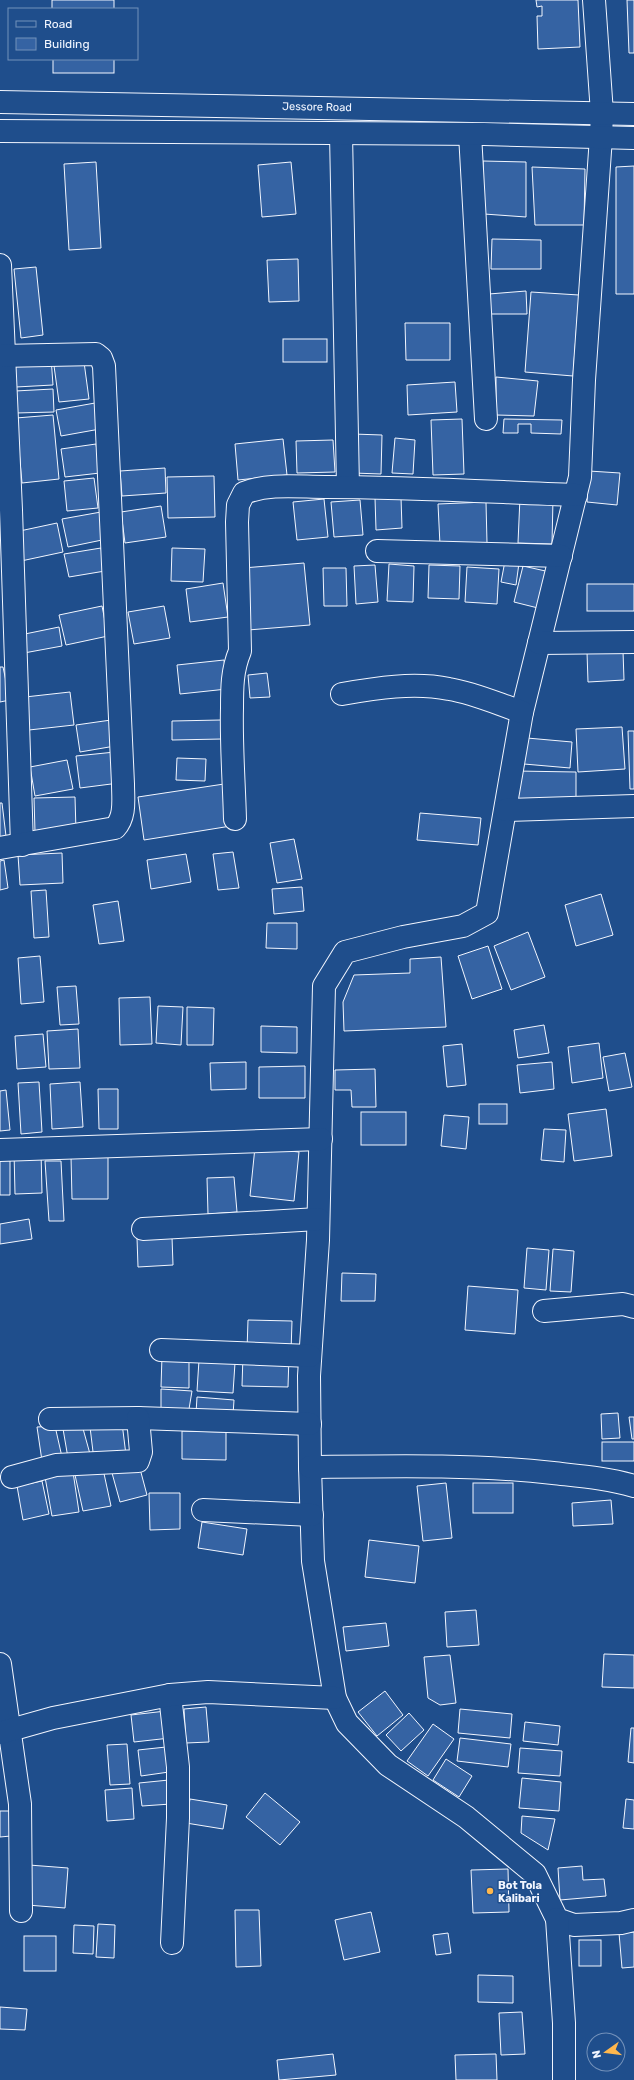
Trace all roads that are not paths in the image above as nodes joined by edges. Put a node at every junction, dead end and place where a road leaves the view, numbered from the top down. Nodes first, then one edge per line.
1 (594, 0) edge
2 (0, 102) edge
3 (602, 113) junction
4 (634, 114) edge
5 (0, 131) edge
6 (341, 134) junction
7 (470, 134) junction
8 (601, 137) junction
9 (634, 138) edge
10 (0, 265) edge
11 (2, 356) edge
12 (486, 419) dead end
13 (348, 487) junction
14 (576, 495) junction
15 (377, 552) dead end
16 (561, 556) junction
17 (634, 642) edge
18 (539, 643) junction
19 (342, 694) dead end
20 (522, 712) junction
21 (634, 806) edge
22 (506, 810) junction
23 (236, 819) dead end
24 (22, 845) junction
25 (0, 848) edge
26 (321, 1139) junction
27 (0, 1150) edge
28 (318, 1220) junction
29 (143, 1228) dead end
30 (634, 1307) edge
31 (544, 1311) dead end
32 (161, 1350) dead end
33 (310, 1356) junction
34 (138, 1418) junction
35 (50, 1419) dead end
36 (310, 1424) junction
37 (310, 1467) junction
38 (12, 1476) dead end
39 (634, 1486) edge
40 (203, 1510) dead end
41 (312, 1515) junction
42 (0, 1664) edge
43 (170, 1695) junction
44 (335, 1698) junction
45 (5, 1731) edge
46 (21, 1911) dead end
47 (557, 1919) junction
48 (634, 1920) edge
49 (172, 1943) dead end
50 (564, 2080) edge

1 - 3 main road
2 - 3 main road, Jessore Road
3 - 4 main road, Jessore Road
3 - 8 main road
5 - 6 main road
6 - 7 main road
6 - 13 main road
7 - 8 main road
7 - 12 main road
8 - 9 main road
8 - 14 main road
10 - 11 main road
11 - 24 main road
11 - 24 main road
13 - 14 main road
13 - 23 main road
14 - 16 main road
15 - 16 main road
16 - 18 main road
17 - 18 main road
18 - 20 main road
19 - 20 main road
20 - 22 main road
21 - 22 main road
22 - 26 main road
24 - 25 main road
26 - 27 main road
26 - 28 main road
28 - 29 main road
28 - 33 main road
30 - 31 main road
32 - 33 main road
33 - 36 main road
34 - 35 main road
34 - 36 main road
34 - 38 main road
36 - 37 main road
37 - 39 main road
37 - 41 main road
40 - 41 main road
41 - 44 main road
42 - 45 main road
43 - 44 main road
43 - 45 main road
43 - 49 main road
44 - 47 main road
45 - 46 main road
47 - 48 main road
47 - 50 main road

